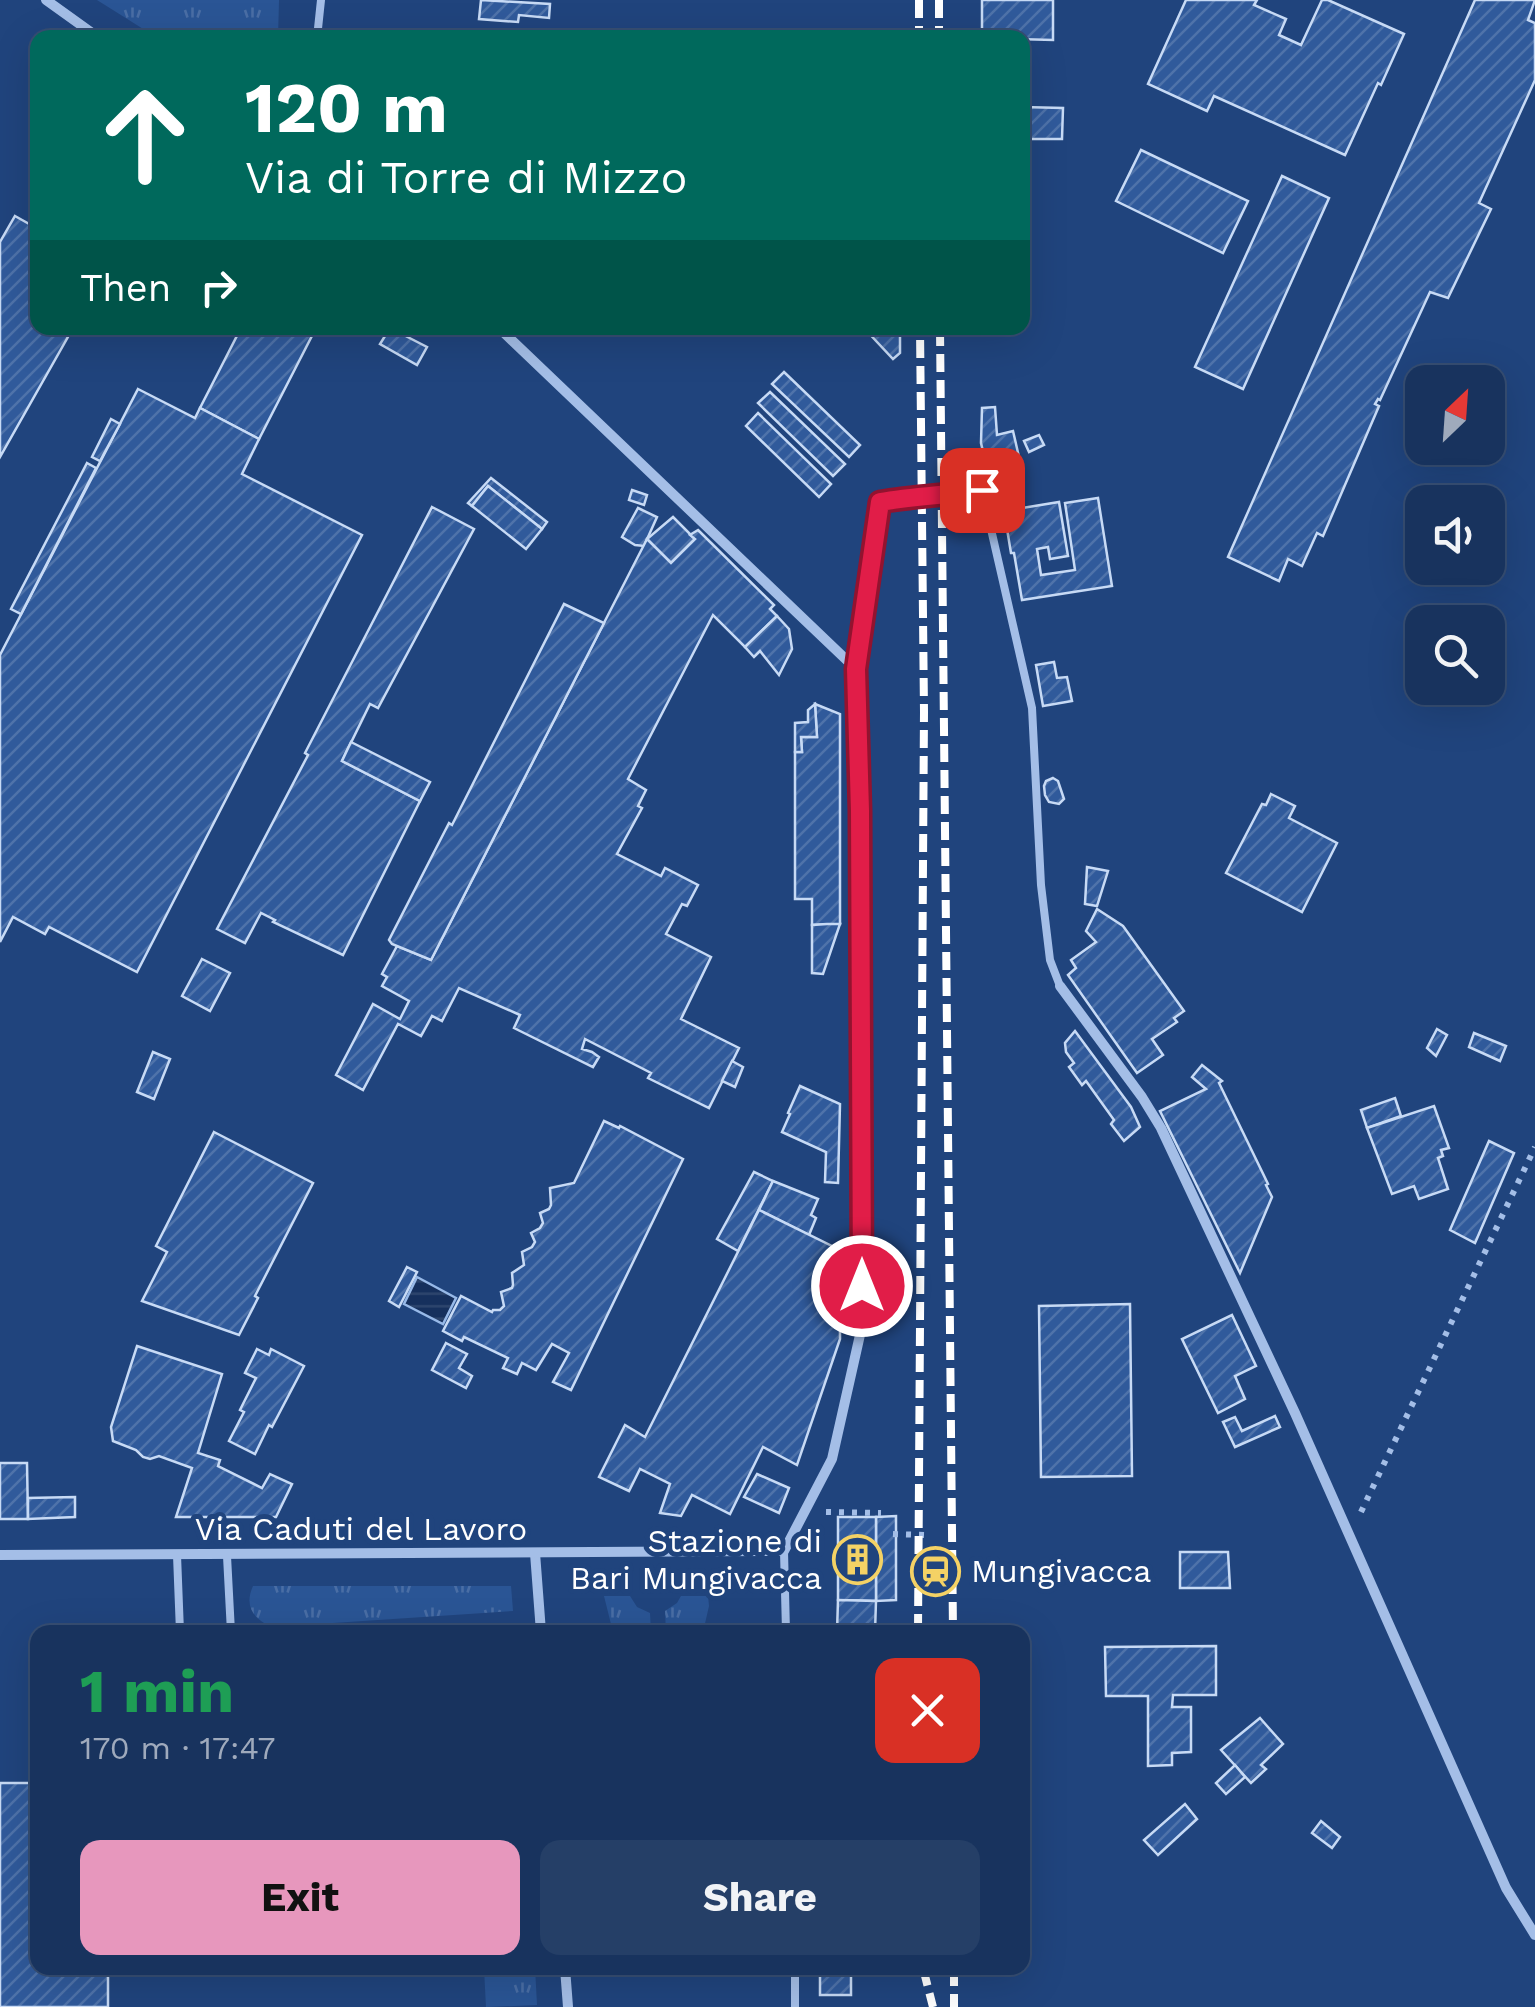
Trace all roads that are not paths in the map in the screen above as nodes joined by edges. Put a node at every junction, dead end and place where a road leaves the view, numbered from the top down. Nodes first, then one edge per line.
1 (46, 0) edge
2 (322, 0) edge
3 (88, 30) edge
4 (318, 30) edge
5 (506, 335) edge
6 (974, 456) dead end
7 (982, 490) junction
8 (856, 669) junction
9 (1060, 986) joint
10 (784, 1552) junction
11 (535, 1553) junction
12 (0, 1555) edge
13 (178, 1556) junction
14 (226, 1556) junction
15 (180, 1625) edge
16 (231, 1625) edge
17 (540, 1625) edge
18 (786, 1625) edge
19 (1535, 1935) edge
20 (566, 1975) edge
21 (794, 1975) edge
22 (568, 2007) edge
23 (795, 2007) edge

1 - 3 street
2 - 4 lane
5 - 8 street
6 - 7 lane
7 - 8 lane
7 - 9 lane
8 - 10 street
9 - 19 street
10 - 11 street, Via Caduti del Lavoro
10 - 18 lane
11 - 14 street, Via Caduti del Lavoro
11 - 17 street
12 - 13 street, Via Caduti del Lavoro
13 - 14 street, Via Caduti del Lavoro
13 - 15 lane
14 - 16 lane
20 - 22 street
21 - 23 lane

